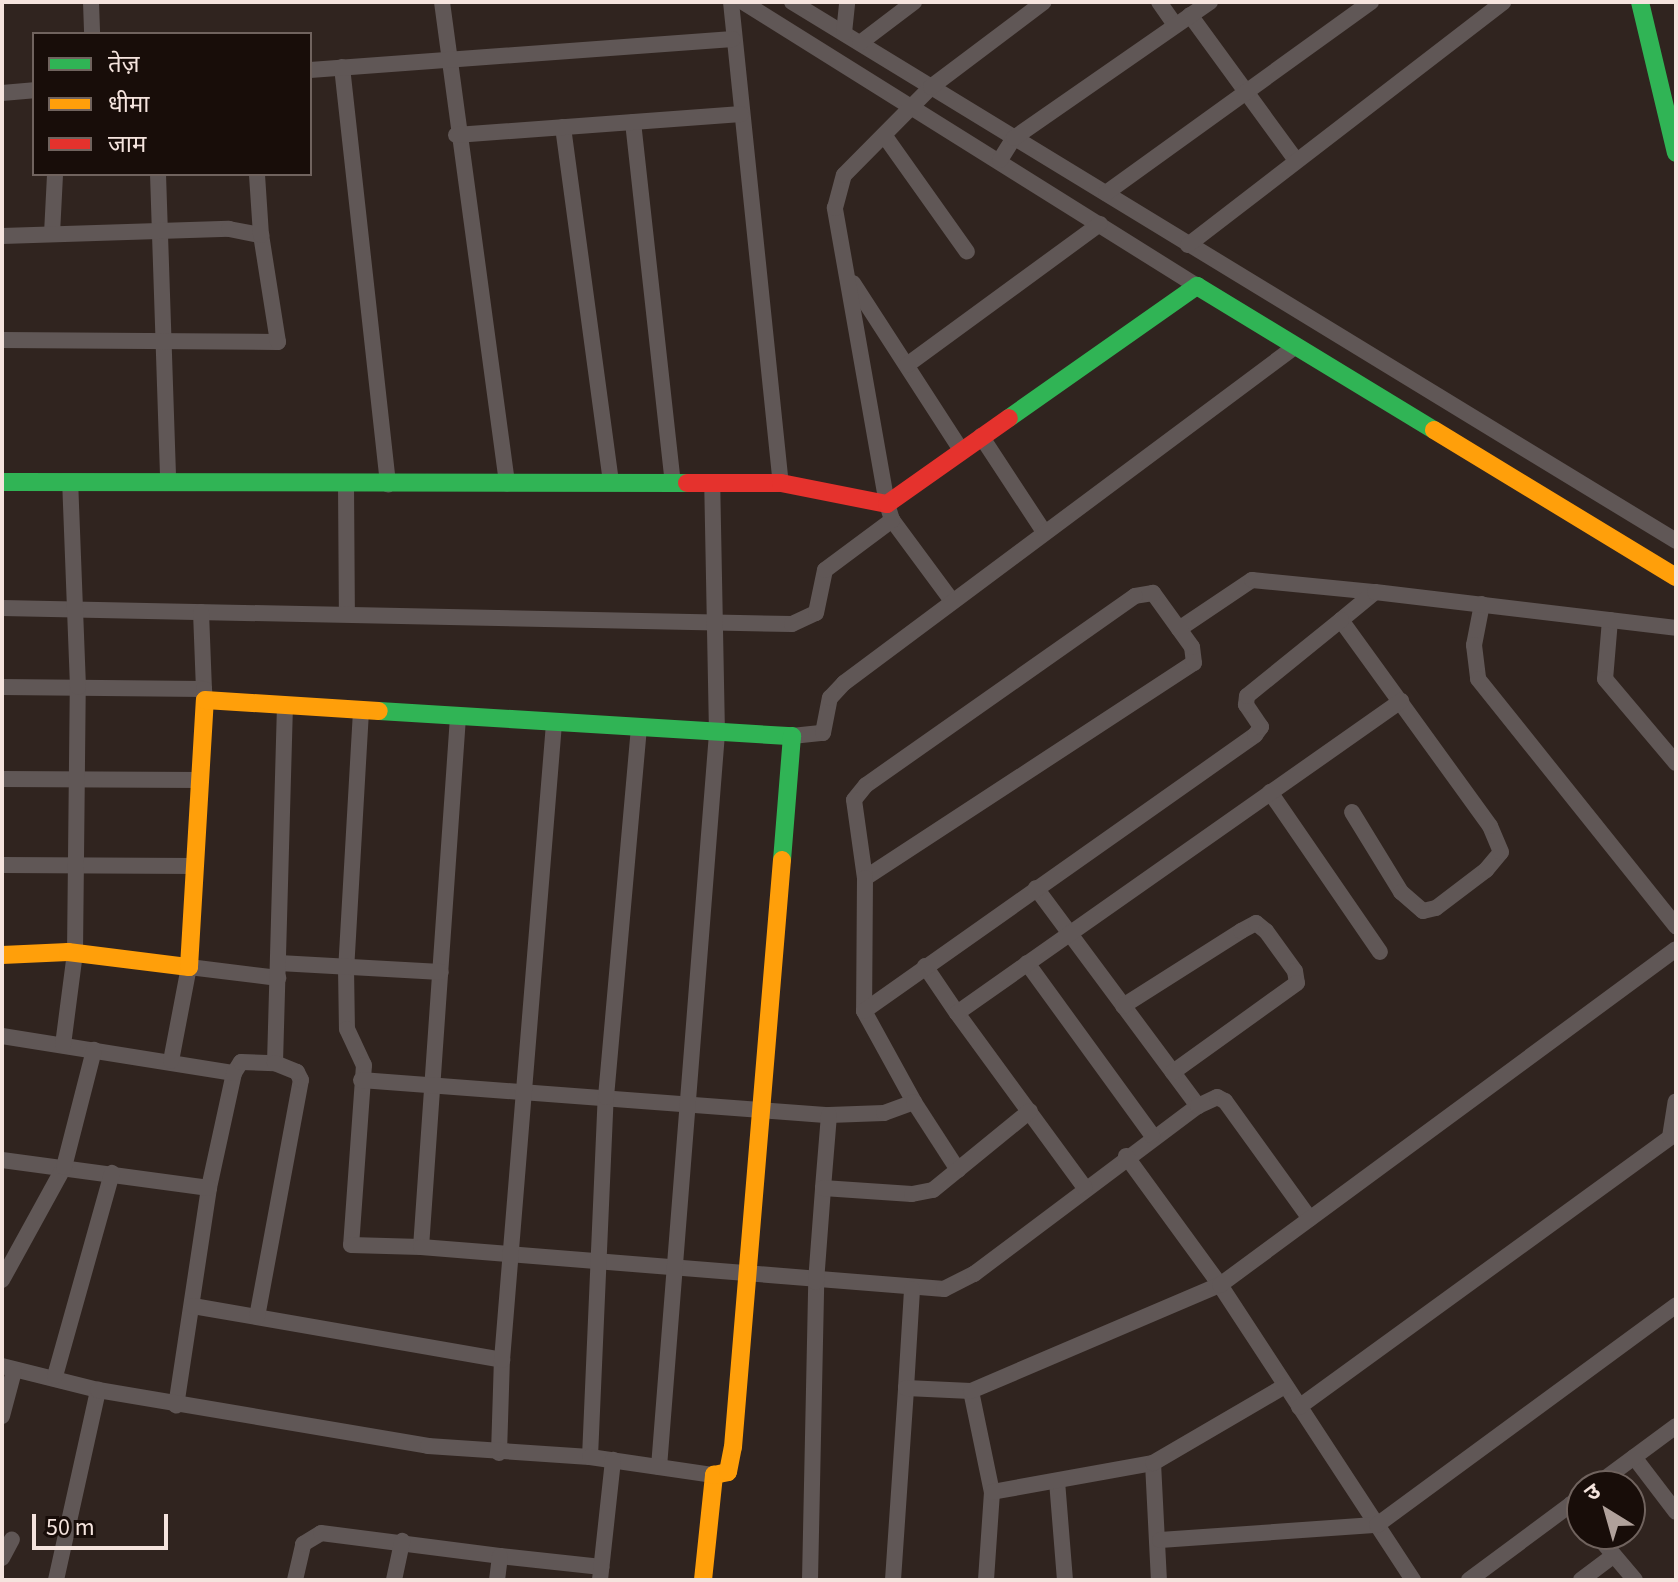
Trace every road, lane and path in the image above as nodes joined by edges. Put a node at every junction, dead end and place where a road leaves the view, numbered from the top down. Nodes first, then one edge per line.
1 (91, 2) edge
2 (442, 2) edge
3 (731, 2) edge
4 (743, 2) edge
5 (792, 2) edge
6 (847, 2) edge
7 (914, 2) edge
8 (1044, 2) edge
9 (1159, 2) edge
10 (1210, 2) edge
11 (1371, 2) edge
12 (1503, 2) edge
13 (1640, 2) edge
14 (1190, 15) junction
15 (1175, 25) junction
16 (92, 32) edge
17 (844, 33) junction
18 (733, 39) junction
19 (860, 43) junction
20 (449, 59) junction
21 (342, 67) junction
22 (312, 70) edge
23 (32, 90) edge
24 (1245, 92) junction
25 (2, 93) edge
26 (921, 100) junction
27 (741, 114) junction
28 (633, 122) junction
29 (563, 127) junction
30 (457, 135) junction
31 (884, 135) junction
32 (1007, 150) junction
33 (1676, 153) edge
34 (1295, 159) junction
35 (55, 176) edge
36 (158, 176) edge
37 (257, 176) edge
38 (1106, 193) junction
39 (1100, 224) junction
40 (162, 231) junction
41 (52, 234) junction
42 (261, 235) junction
43 (2, 236) edge
44 (1188, 245) junction
45 (967, 252) dead end
46 (848, 275) junction
47 (1238, 276) junction
48 (1197, 286) junction
49 (1222, 301) junction
50 (2, 340) edge
51 (167, 341) junction
52 (1296, 346) junction
53 (907, 365) junction
54 (981, 436) junction
55 (961, 450) junction
56 (2, 482) edge
57 (70, 483) junction
58 (168, 483) junction
59 (611, 483) junction
60 (673, 483) junction
61 (712, 483) junction
62 (781, 483) junction
63 (346, 484) junction
64 (388, 484) junction
65 (507, 484) junction
66 (890, 512) junction
67 (1044, 532) junction
68 (1676, 541) edge
69 (1676, 577) edge
70 (1375, 592) junction
71 (952, 601) junction
72 (1482, 604) junction
73 (2, 608) edge
74 (73, 609) junction
75 (201, 612) junction
76 (347, 614) junction
77 (1341, 620) junction
78 (1610, 620) junction
79 (718, 621) junction
80 (1676, 628) edge
81 (1179, 629) junction
82 (2, 687) edge
83 (78, 687) junction
84 (204, 694) junction
85 (1401, 701) junction
86 (285, 706) junction
87 (361, 711) junction
88 (458, 717) junction
89 (554, 724) junction
90 (639, 729) junction
91 (717, 734) junction
92 (792, 736) junction
93 (1676, 763) edge
94 (2, 779) edge
95 (75, 780) junction
96 (200, 780) junction
97 (1270, 792) junction
98 (1352, 812) dead end
99 (2, 865) edge
100 (75, 865) junction
101 (195, 866) junction
102 (865, 878) junction
103 (1036, 888) junction
104 (1676, 926) edge
105 (1069, 933) junction
106 (1676, 949) edge
107 (1380, 952) dead end
108 (75, 953) junction
109 (2, 955) edge
110 (1027, 963) junction
111 (925, 966) junction
112 (189, 967) junction
113 (346, 968) junction
114 (278, 970) junction
115 (441, 972) junction
116 (1123, 1006) junction
117 (864, 1011) junction
118 (957, 1013) junction
119 (2, 1036) edge
120 (63, 1045) junction
121 (94, 1050) junction
122 (171, 1061) junction
123 (275, 1063) junction
124 (1173, 1072) junction
125 (234, 1073) junction
126 (361, 1080) junction
127 (432, 1082) junction
128 (524, 1091) junction
129 (606, 1097) junction
130 (1676, 1101) edge
131 (914, 1102) junction
132 (686, 1103) junction
133 (1198, 1106) junction
134 (759, 1111) junction
135 (1030, 1111) junction
136 (829, 1115) junction
137 (1152, 1135) junction
138 (1126, 1156) junction
139 (2, 1160) edge
140 (64, 1167) junction
141 (958, 1170) junction
142 (112, 1173) junction
143 (209, 1188) junction
144 (823, 1188) junction
145 (1085, 1188) junction
146 (1310, 1219) junction
147 (421, 1247) junction
148 (510, 1258) junction
149 (599, 1265) junction
150 (671, 1271) junction
151 (748, 1277) junction
152 (2, 1280) edge
153 (816, 1282) junction
154 (1220, 1285) junction
155 (912, 1289) junction
156 (1676, 1305) edge
157 (193, 1306) junction
158 (257, 1317) junction
159 (502, 1360) junction
160 (8, 1368) edge
161 (55, 1376) junction
162 (1285, 1386) junction
163 (906, 1388) junction
164 (98, 1390) junction
165 (971, 1391) junction
166 (176, 1406) junction
167 (1299, 1407) junction
168 (2, 1416) edge
169 (1676, 1426) edge
170 (499, 1453) junction
171 (590, 1457) junction
172 (1634, 1457) junction
173 (613, 1460) junction
174 (1153, 1463) junction
175 (659, 1467) junction
176 (1617, 1470) edge
177 (714, 1475) junction
178 (1057, 1481) junction
179 (992, 1492) junction
180 (1676, 1512) edge
181 (1566, 1514) edge
182 (1377, 1525) junction
183 (12, 1539) dead end
184 (1160, 1540) junction
185 (402, 1541) junction
186 (1610, 1550) edge
187 (1614, 1555) junction
188 (500, 1556) junction
189 (2, 1558) edge
190 (601, 1574) edge
191 (56, 1580) edge
192 (295, 1580) edge
193 (394, 1580) edge
194 (497, 1580) edge
195 (703, 1580) edge
196 (810, 1580) edge
197 (893, 1580) edge
198 (986, 1580) edge
199 (1065, 1580) edge
200 (1159, 1580) edge
201 (1413, 1580) edge
202 (1469, 1580) edge
203 (1581, 1580) edge
204 (1635, 1580) edge

1 - 16 street
2 - 20 street
3 - 18 street
4 - 26 street
5 - 17 street
6 - 17 street
7 - 19 street
8 - 26 street
9 - 15 street
10 - 14 street
11 - 24 street
12 - 34 street
13 - 33 street
14 - 15 street
14 - 24 street
15 - 32 street
17 - 19 street
18 - 20 street
18 - 27 street
19 - 26 street
20 - 21 street
20 - 30 street
21 - 22 street
21 - 64 street
23 - 25 street
24 - 34 street
24 - 38 street
26 - 31 street
26 - 32 street
26 - 32 street
27 - 28 street
27 - 62 street
28 - 29 street
28 - 60 street
29 - 30 street
29 - 59 street
30 - 65 street
31 - 45 street
31 - 46 street
32 - 38 street
32 - 39 street
34 - 44 street
35 - 41 street
36 - 40 street
37 - 42 street
38 - 44 street
39 - 48 street
39 - 53 street
40 - 41 street
40 - 42 street
40 - 51 street
41 - 43 street
42 - 51 street
44 - 47 street
46 - 53 street
46 - 66 street
47 - 49 street
47 - 68 street
48 - 49 street
48 - 54 street
49 - 52 street
50 - 51 street
51 - 58 street
52 - 67 street
52 - 69 street
53 - 55 street
54 - 55 street
54 - 67 street
55 - 66 street
56 - 57 street
57 - 58 street
57 - 74 street
58 - 63 street
59 - 60 street
59 - 65 street
60 - 61 street
61 - 62 street
61 - 79 street
62 - 66 street
63 - 64 street
63 - 76 street
64 - 65 street
66 - 71 street
66 - 79 street
67 - 71 street
70 - 72 street
70 - 77 street
70 - 81 street
71 - 92 street
72 - 78 street
72 - 104 street
73 - 74 street
74 - 75 street
74 - 83 street
75 - 76 street
75 - 84 street
76 - 79 street
77 - 85 street
77 - 103 street
78 - 80 street
78 - 93 street
79 - 91 street
81 - 102 street
81 - 102 street
82 - 83 street
83 - 84 street
83 - 95 street
84 - 86 street
84 - 96 street
85 - 97 street
85 - 98 street
86 - 87 street
86 - 114 street
87 - 88 street
87 - 113 street
88 - 89 street
88 - 115 street
89 - 90 street
89 - 128 street
90 - 91 street
90 - 129 street
91 - 92 street
91 - 132 street
92 - 134 street
94 - 95 street
95 - 96 street
95 - 100 street
96 - 101 street
97 - 105 street
97 - 107 street
99 - 100 street
100 - 101 street
100 - 108 street
101 - 112 street
102 - 117 street
103 - 105 street
103 - 111 street
105 - 110 street
105 - 116 street
106 - 146 street
108 - 109 street
108 - 112 street
108 - 120 street
110 - 118 street
110 - 137 street
111 - 117 street
111 - 118 street
112 - 114 street
112 - 122 street
113 - 114 street
113 - 115 street
113 - 126 street
114 - 123 street
115 - 127 street
116 - 124 street
116 - 124 street
117 - 131 street
118 - 135 street
119 - 120 street
120 - 121 street
121 - 122 street
121 - 140 street
122 - 125 street
123 - 125 street
123 - 158 street
124 - 133 street
125 - 143 street
126 - 127 street
126 - 147 street
127 - 128 street
127 - 147 street
128 - 129 street
128 - 148 street
129 - 132 street
129 - 149 street
130 - 167 street
131 - 136 street
131 - 141 street
132 - 134 street
132 - 150 street
133 - 137 street
133 - 146 street
134 - 136 street
134 - 151 street
135 - 141 street
135 - 145 street
136 - 144 street
137 - 138 street
138 - 145 street
138 - 154 street
139 - 140 street
140 - 142 street
140 - 152 street
141 - 144 street
142 - 143 street
142 - 161 street
143 - 157 street
144 - 153 street
145 - 155 street
146 - 154 street
147 - 148 street
148 - 149 street
148 - 159 street
149 - 150 street
149 - 171 street
150 - 151 street
150 - 175 street
151 - 153 street
151 - 177 street
153 - 155 street
153 - 196 street
154 - 162 street
154 - 165 street
155 - 163 street
156 - 182 street
157 - 158 street
157 - 166 street
158 - 159 street
159 - 170 street
160 - 161 street
160 - 168 street
161 - 164 street
162 - 167 street
162 - 174 street
163 - 165 street
163 - 197 street
164 - 166 street
164 - 191 street
165 - 179 street
166 - 170 street
167 - 182 street
169 - 172 street
170 - 171 street
171 - 173 street
172 - 176 street
172 - 180 street
173 - 175 street
173 - 190 street
174 - 178 street
174 - 184 street
175 - 177 street
177 - 195 street
178 - 179 street
178 - 199 street
179 - 198 street
181 - 202 street
182 - 184 street
182 - 201 street
183 - 189 street
184 - 200 street
185 - 188 street
185 - 192 street
185 - 193 street
186 - 187 street
187 - 203 street
187 - 204 street
188 - 190 street
188 - 194 street

